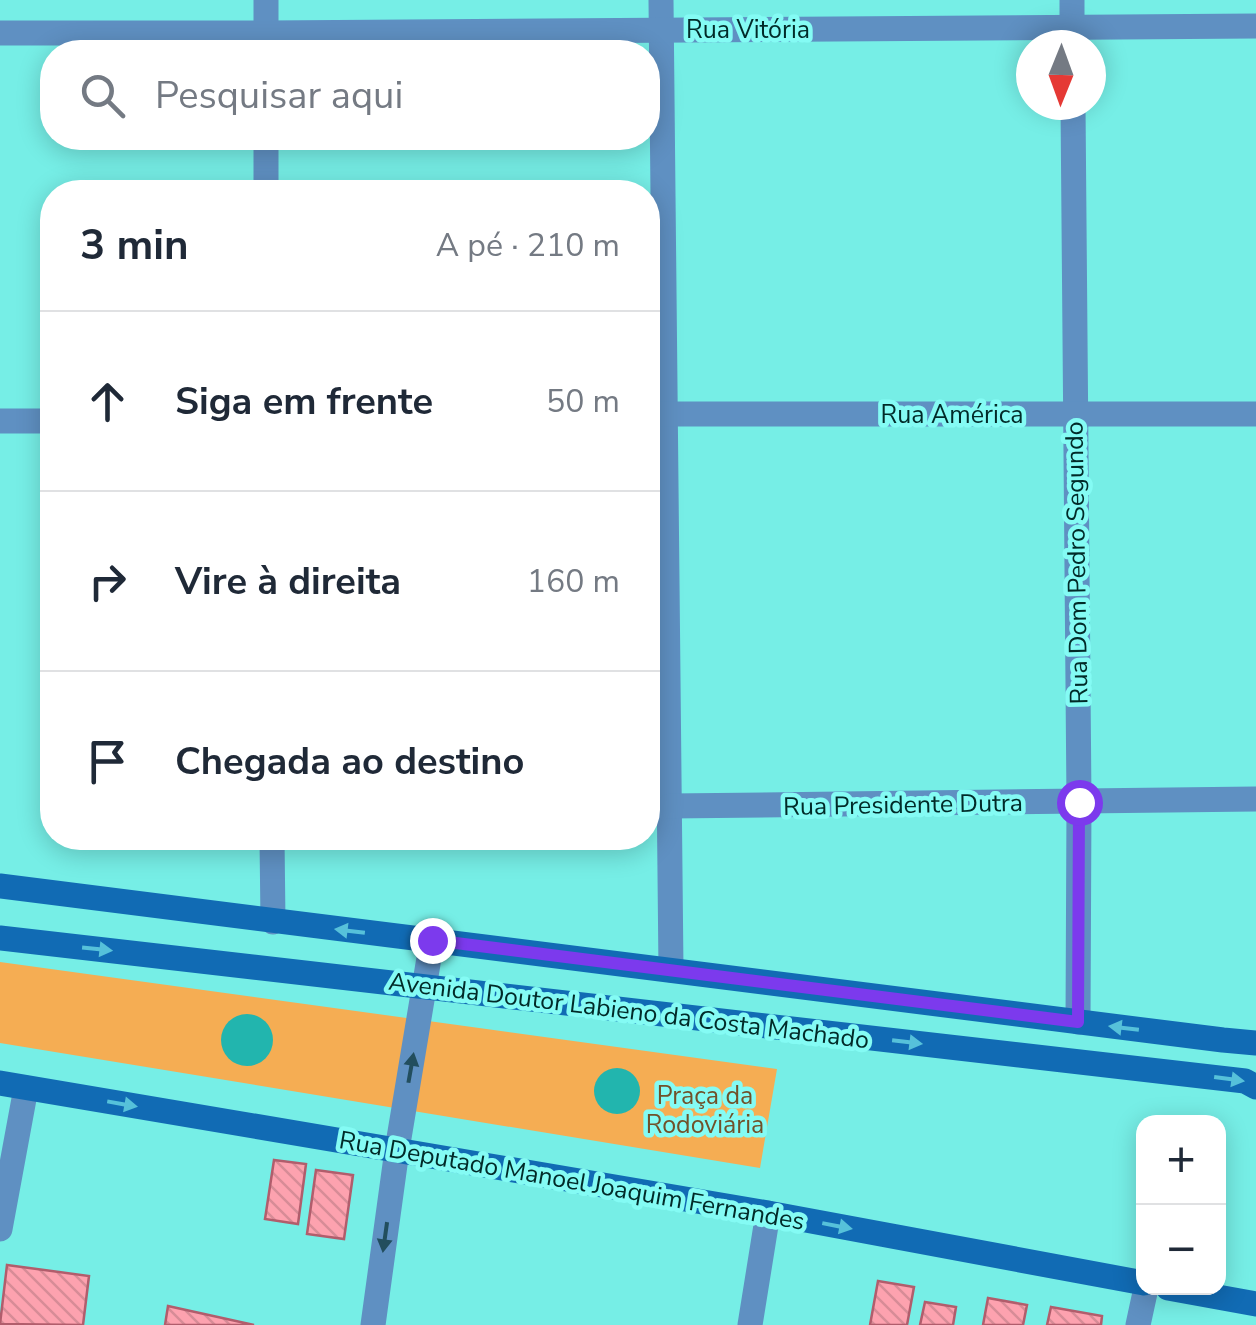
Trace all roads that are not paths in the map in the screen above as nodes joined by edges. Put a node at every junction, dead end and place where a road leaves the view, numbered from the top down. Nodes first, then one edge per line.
1 (266, 0) edge
2 (662, 0) edge
3 (1072, 0) edge
4 (1256, 26) edge
5 (662, 30) junction
6 (1072, 30) edge
7 (0, 33) edge
8 (1106, 35) edge
9 (1016, 36) edge
10 (186, 40) edge
11 (266, 40) edge
12 (357, 40) edge
13 (1072, 120) edge
14 (266, 150) edge
15 (266, 180) edge
16 (660, 184) edge
17 (660, 414) edge
18 (1074, 414) junction
19 (1256, 414) edge
20 (0, 421) edge
21 (40, 421) edge
22 (660, 504) edge
23 (1256, 799) edge
24 (1079, 802) junction
25 (670, 806) junction
26 (272, 850) edge
27 (0, 886) edge
28 (273, 922) junction
29 (0, 938) edge
30 (432, 940) junction
31 (672, 970) junction
32 (425, 986) junction
33 (1078, 1022) junction
34 (1256, 1042) edge
35 (0, 1083) edge
36 (1256, 1087) edge
37 (26, 1088) junction
38 (396, 1150) junction
39 (768, 1213) junction
40 (0, 1229) edge
41 (1256, 1282) edge
42 (1136, 1283) edge
43 (1226, 1291) edge
44 (1142, 1295) edge
45 (1208, 1295) edge
46 (1256, 1304) edge
47 (373, 1325) edge
48 (750, 1325) edge
49 (1138, 1325) edge

1 - 11 street
2 - 5 street
3 - 6 street
4 - 8 street, Rua Vitória
5 - 9 street, Rua Vitória
5 - 12 street, Rua Vitória
5 - 16 street
7 - 10 street, Rua Vitória
13 - 18 street, Rua Dom Pedro Segundo
14 - 15 street
17 - 18 street, Rua América
18 - 19 street, Rua América
18 - 24 street, Rua Dom Pedro Segundo
20 - 21 street
22 - 25 street
23 - 24 street, Rua Presidente Dutra
24 - 25 street, Rua Presidente Dutra
24 - 33 street, Rua Dom Pedro Segundo
25 - 31 street
26 - 28 street
27 - 28 main road, Avenida Doutor Labieno da Costa Machado
30 -> 28 main road, Avenida Doutor Labieno da Costa Machado
29 -> 32 main road, Avenida Doutor Labieno da Costa Machado
30 - 31 main road, Avenida Doutor Labieno da Costa Machado
30 - 32 street
31 - 33 main road, Avenida Doutor Labieno da Costa Machado
32 -> 36 main road, Avenida Doutor Labieno da Costa Machado
38 -> 32 street
34 -> 33 main road, Avenida Doutor Labieno da Costa Machado
35 - 37 main road, Rua Deputado Manoel Joaquim Fernandes
37 -> 38 main road, Rua Deputado Manoel Joaquim Fernandes
37 - 40 street
38 - 39 main road, Rua Deputado Manoel Joaquim Fernandes
38 -> 47 street
39 -> 42 main road, Rua Deputado Manoel Joaquim Fernandes
39 - 48 street
41 - 43 main road
44 - 49 street
45 - 46 main road

